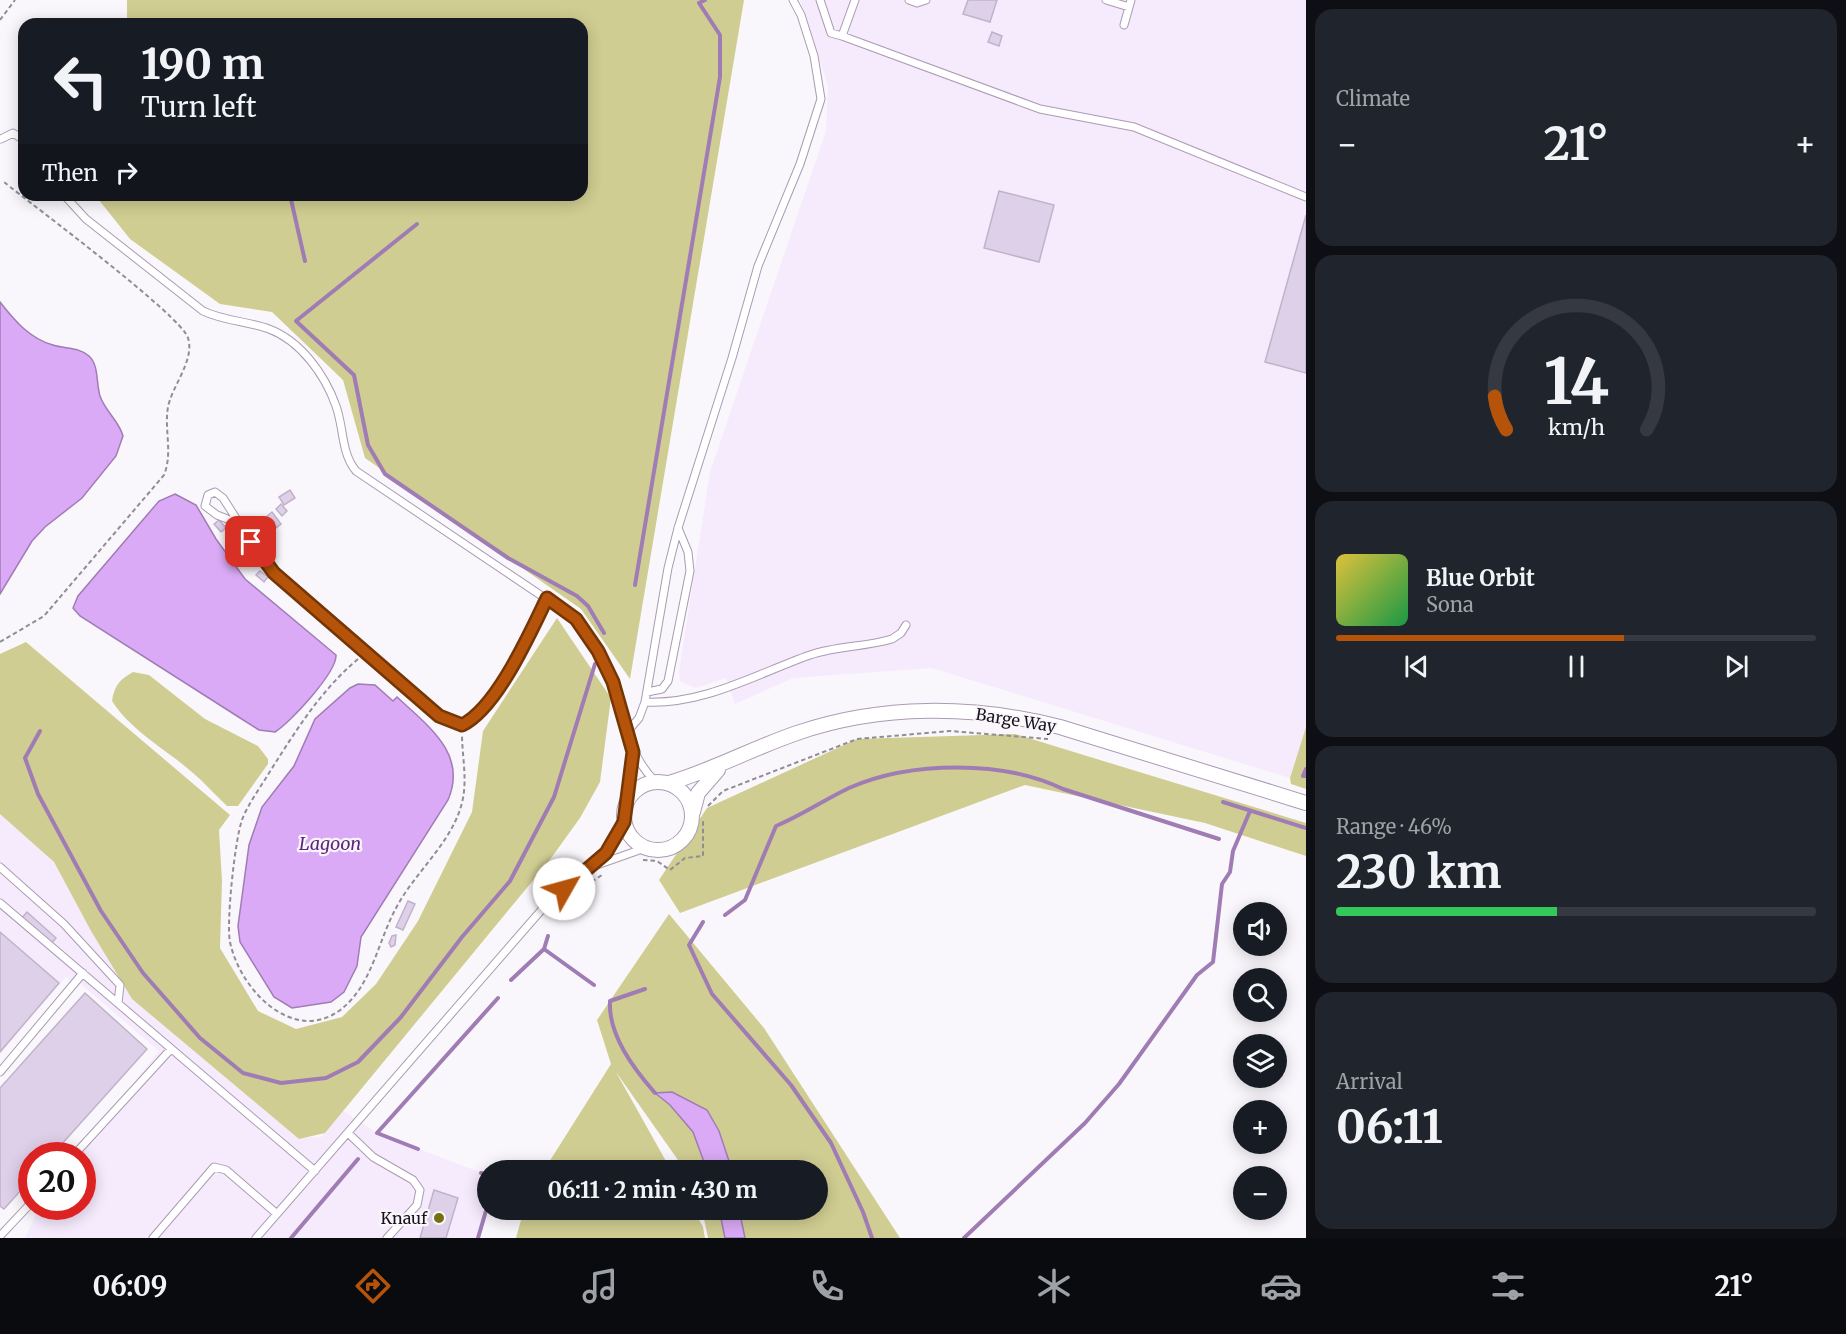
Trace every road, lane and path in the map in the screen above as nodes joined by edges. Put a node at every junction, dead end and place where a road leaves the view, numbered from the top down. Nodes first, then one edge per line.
1 (15, 0) edge
2 (793, 0) edge
3 (820, 0) edge
4 (855, 0) edge
5 (909, 0) edge
6 (927, 0) edge
7 (1106, 0) edge
8 (1130, 4) edge
9 (0, 20) edge
10 (1124, 25) dead end
11 (842, 36) junction
12 (18, 136) edge
13 (1, 139) edge
14 (4, 182) dead end
15 (18, 193) edge
16 (1306, 197) edge
17 (28, 201) edge
18 (70, 201) edge
19 (240, 524) junction
20 (678, 528) junction
21 (547, 598) junction
22 (906, 625) dead end
23 (0, 642) edge
24 (366, 652) junction
25 (647, 692) junction
26 (645, 702) junction
27 (462, 725) junction
28 (628, 731) junction
29 (1053, 739) dead end
30 (633, 752) junction
31 (724, 765) junction
32 (662, 782) junction
33 (628, 800) junction
34 (1306, 803) edge
35 (707, 808) dead end
36 (699, 815) junction
37 (624, 822) junction
38 (642, 854) junction
39 (0, 867) edge
40 (591, 868) junction
41 (610, 871) dead end
42 (574, 893) dead end
43 (0, 903) edge
44 (83, 973) junction
45 (118, 1003) junction
46 (171, 1049) junction
47 (0, 1072) edge
48 (348, 1133) junction
49 (86, 1142) edge
50 (315, 1171) junction
51 (277, 1214) junction
52 (18, 1217) edge
53 (0, 1236) edge
54 (153, 1238) edge
55 (256, 1238) edge
56 (387, 1238) edge

1 - 9 path
2 - 20 lane
3 - 11 lane
4 - 11 lane
5 - 6 lane
7 - 8 lane
8 - 10 lane
11 - 16 lane
12 - 13 lane
14 - 15 path
17 - 23 path
18 - 21 lane
19 - 19 lane
19 - 24 lane
20 - 25 lane
20 - 25 lane
21 - 27 lane
21 - 28 lane
22 - 26 lane
24 - 27 lane
24 - 27 path
25 - 26 lane
26 - 28 lane
28 - 30 lane
29 - 35 path
30 - 32 lane
30 - 33 lane
31 - 32 street, Barge Way
31 - 34 street, Barge Way
31 - 36 street, Barge Way
32 - 33 street
32 - 36 street
33 - 37 street
36 - 38 street
36 - 38 path
37 - 38 street
37 - 40 lane
38 - 40 lane
39 - 45 lane
40 - 48 lane
41 - 42 path
43 - 44 lane
44 - 45 lane
44 - 47 lane
45 - 46 lane
46 - 49 lane
46 - 50 lane
48 - 50 lane
48 - 56 lane
50 - 51 lane
51 - 54 lane
51 - 55 lane
52 - 53 lane

